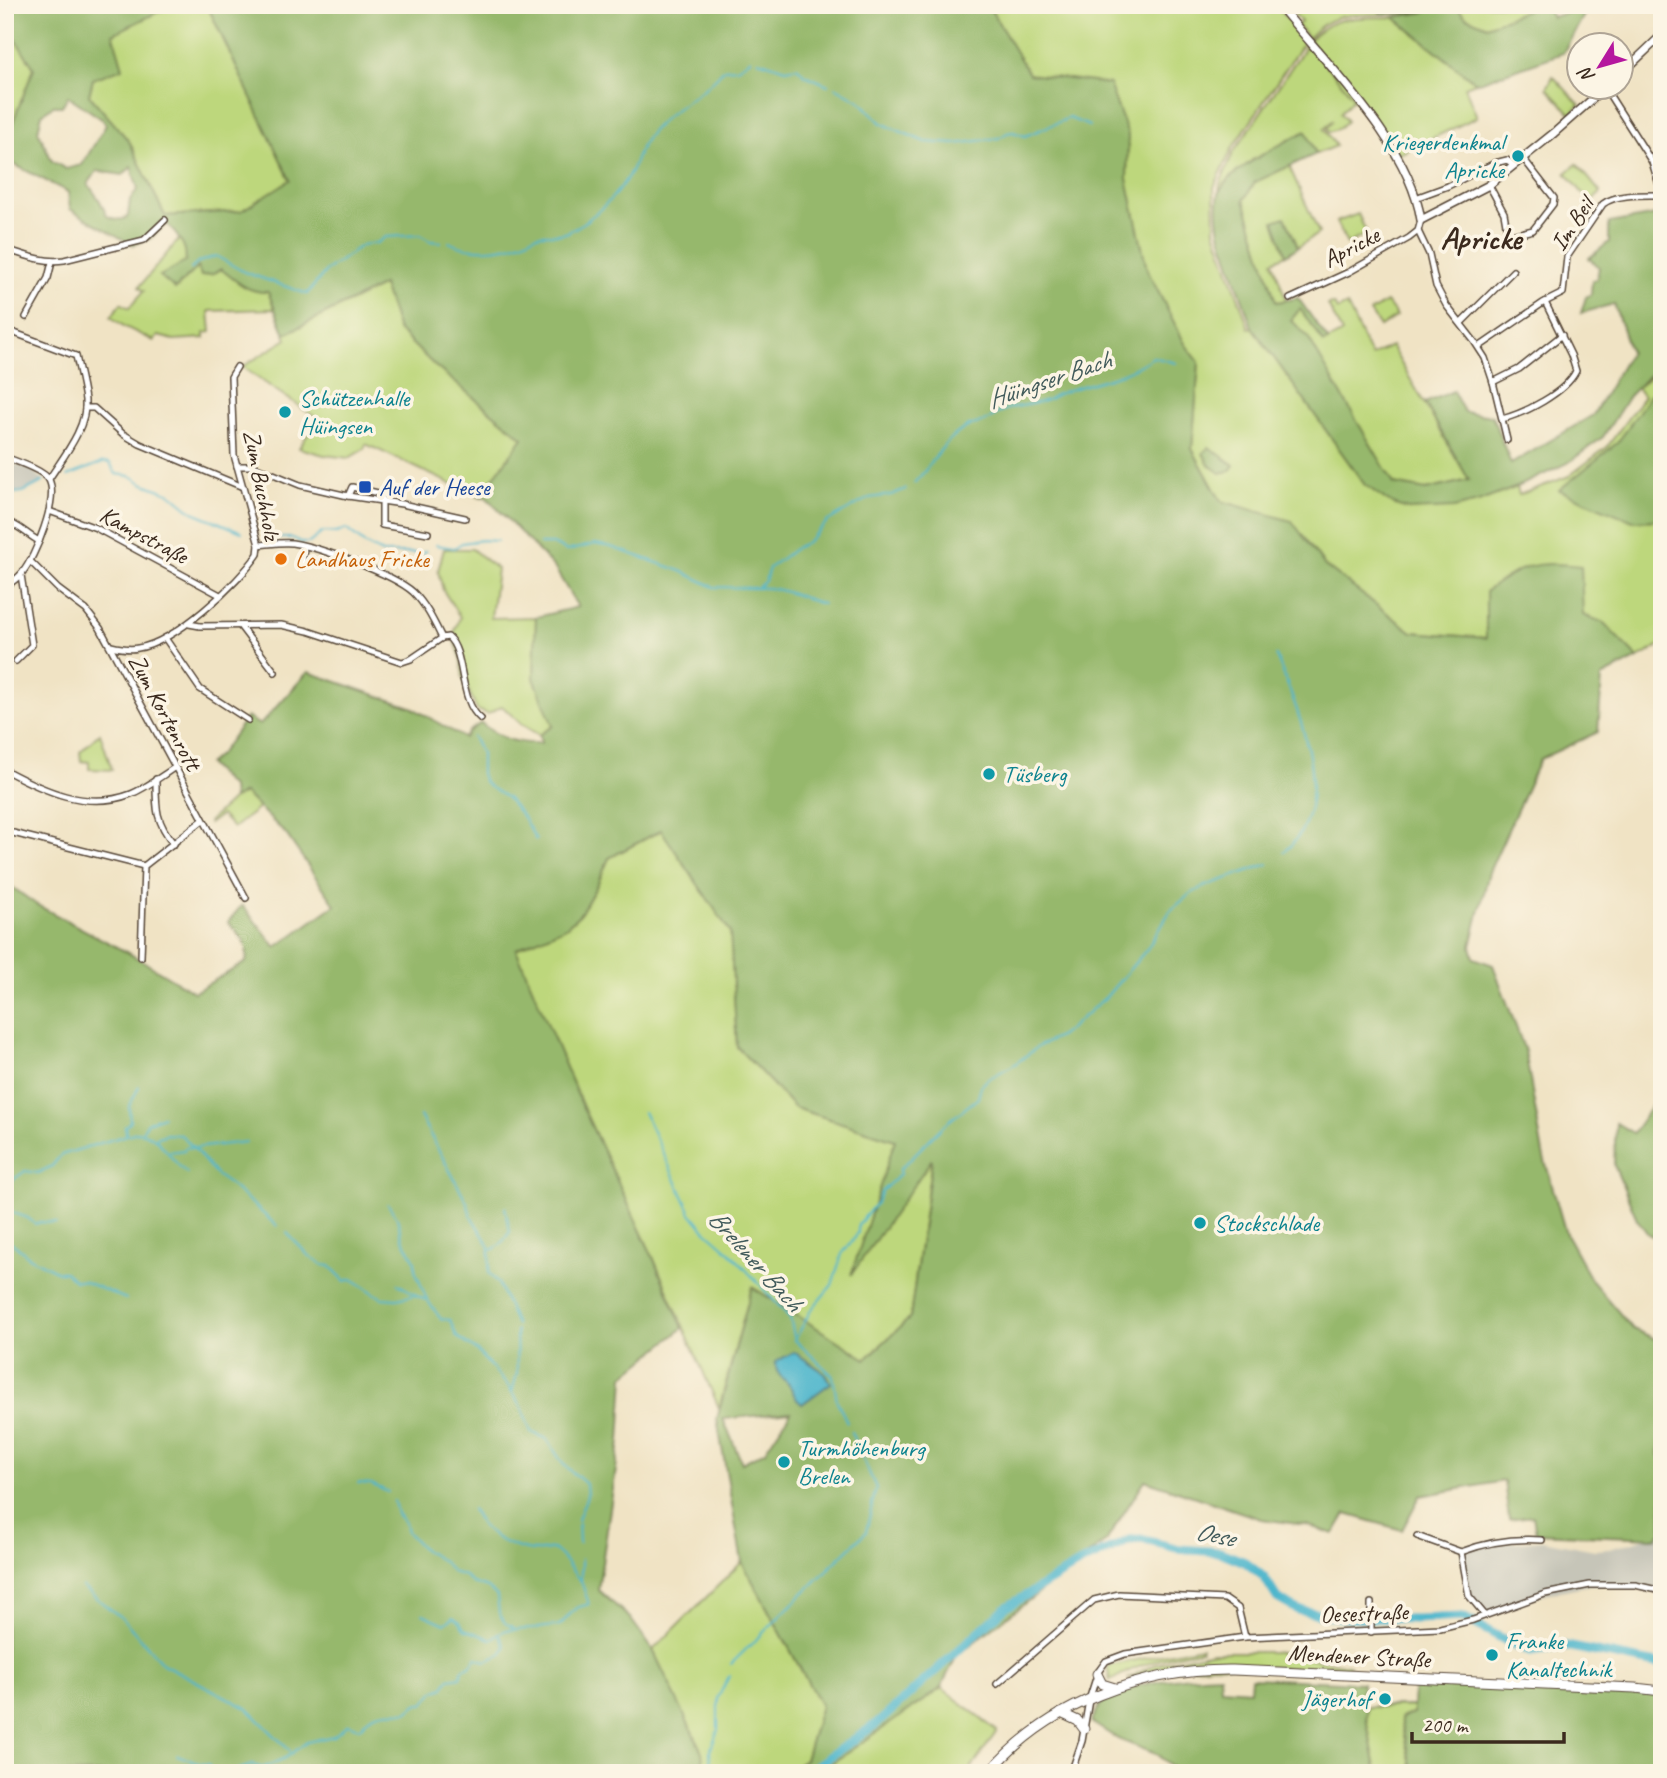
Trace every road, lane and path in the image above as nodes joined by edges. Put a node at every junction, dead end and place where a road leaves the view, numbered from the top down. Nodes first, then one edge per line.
1 (1279, 5) edge
2 (1662, 35) edge
3 (1636, 60) edge
4 (1589, 102) edge
5 (1614, 102) edge
6 (1524, 158) junction
7 (1514, 165) junction
8 (1489, 185) junction
9 (1418, 197) junction
10 (1421, 219) junction
11 (165, 220) dead end
12 (1418, 231) junction
13 (5, 249) edge
14 (52, 262) junction
15 (1513, 271) dead end
16 (1290, 299) dead end
17 (1545, 302) junction
18 (26, 317) dead end
19 (1461, 323) junction
20 (12, 332) dead end
21 (1562, 335) junction
22 (1479, 347) junction
23 (237, 367) dead end
24 (1493, 382) junction
25 (85, 408) junction
26 (1502, 419) junction
27 (1507, 440) dead end
28 (5, 457) edge
29 (237, 466) junction
30 (49, 479) junction
31 (243, 487) junction
32 (383, 502) junction
33 (49, 511) junction
34 (465, 518) dead end
35 (5, 521) edge
36 (428, 533) dead end
37 (39, 541) junction
38 (259, 545) junction
39 (304, 546) junction
40 (30, 561) junction
41 (302, 568) dead end
42 (21, 575) junction
43 (5, 587) edge
44 (220, 595) junction
45 (189, 624) junction
46 (240, 626) junction
47 (165, 638) junction
48 (442, 638) junction
49 (111, 646) junction
50 (16, 661) dead end
51 (275, 672) dead end
52 (481, 719) dead end
53 (248, 720) dead end
54 (174, 768) junction
55 (5, 769) edge
56 (156, 779) junction
57 (203, 820) junction
58 (5, 831) edge
59 (174, 844) junction
60 (144, 866) junction
61 (246, 898) dead end
62 (141, 957) dead end
63 (1417, 1536) dead end
64 (1542, 1539) dead end
65 (1461, 1552) junction
66 (1662, 1591) edge
67 (1371, 1603) dead end
68 (1485, 1615) junction
69 (1371, 1632) junction
70 (1245, 1637) junction
71 (1097, 1674) junction
72 (997, 1684) dead end
73 (1116, 1688) junction
74 (1662, 1691) edge
75 (1089, 1700) junction
76 (1061, 1713) junction
77 (1084, 1729) junction
78 (989, 1773) edge
79 (1071, 1773) edge

1 - 9 street, Apricke
2 - 3 street
4 - 6 street
5 - 17 street, Im Beil
6 - 7 street
6 - 8 street
7 - 8 street
7 - 9 street
8 - 10 street
9 - 10 street, Apricke
10 - 12 street, Apricke
11 - 14 street
12 - 16 street, Apricke
12 - 19 street
13 - 14 street
14 - 18 street
15 - 19 street
17 - 21 street
17 - 22 street
19 - 22 street
20 - 25 street
21 - 24 street
21 - 26 street
22 - 24 street
23 - 29 street, Zum Buchholz
24 - 26 street
25 - 30 street
25 - 31 street
26 - 27 street
28 - 30 street
29 - 31 street, Zum Buchholz
29 - 32 street
30 - 33 street
31 - 38 street, Zum Buchholz
32 - 34 street
32 - 36 street
33 - 37 street
33 - 44 street, Kampstraße
35 - 37 street
37 - 40 street
38 - 39 street
38 - 44 street, Zum Buchholz
39 - 41 street
39 - 48 street
40 - 42 street
40 - 49 street, Zum Kortenrott
42 - 43 street
42 - 50 street
44 - 45 street, Zum Buchholz
45 - 46 street
45 - 47 street, Zum Buchholz
46 - 48 street
46 - 51 street
47 - 49 street, Zum Buchholz
47 - 53 street
48 - 52 street
49 - 54 street, Zum Kortenrott
54 - 56 street
54 - 57 street, Zum Kortenrott
55 - 56 street
56 - 59 street
57 - 59 street
57 - 61 street, Zum Kortenrott
58 - 60 street
59 - 60 street
60 - 62 street
63 - 65 street
64 - 65 street
65 - 68 street
66 - 68 street, Oesestraße
67 - 69 street
68 - 69 street, Oesestraße
69 - 70 street, Oesestraße
70 - 71 street, Oesestraße
70 - 72 street
71 - 73 main road
71 - 75 street
73 - 74 main road, Mendener Straße
73 - 75 main road, Mendener Straße
75 - 76 main road, Mendener Straße
75 - 77 street
76 - 77 main road
76 - 78 main road, Mendener Straße
77 - 79 street

